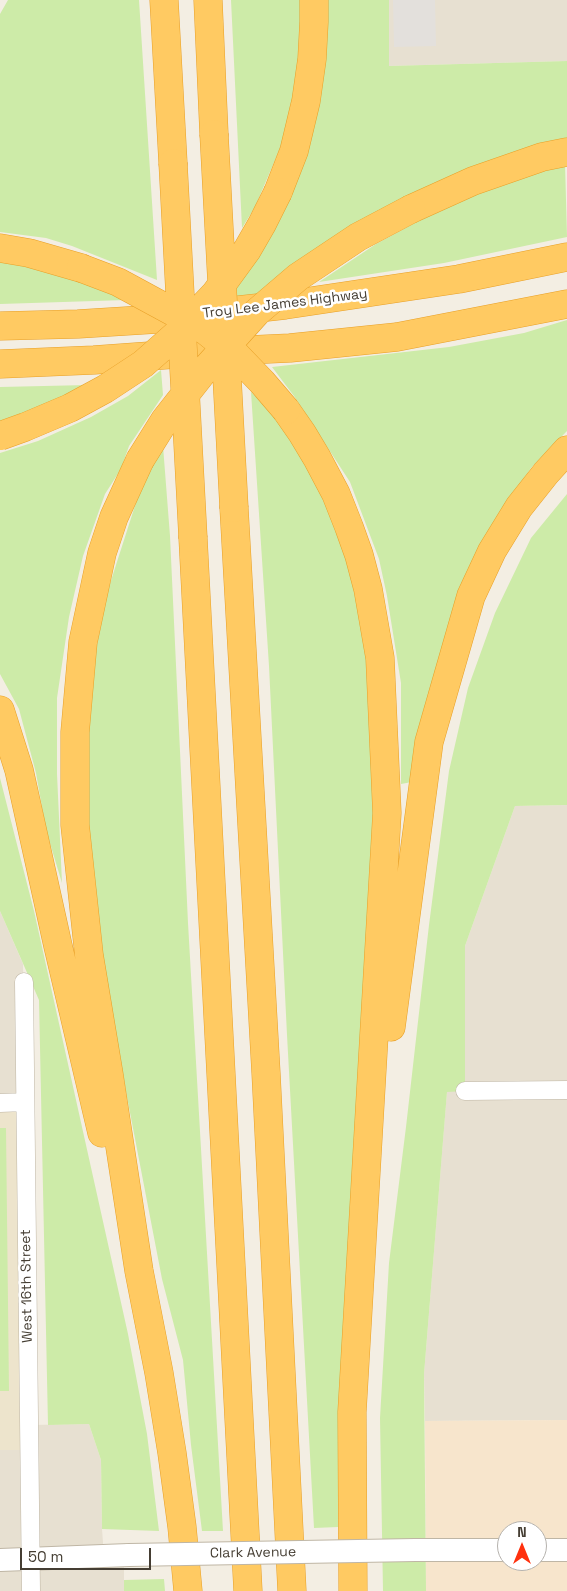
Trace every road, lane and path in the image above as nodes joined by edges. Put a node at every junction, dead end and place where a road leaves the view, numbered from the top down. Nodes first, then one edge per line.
1 (164, 0) edge
2 (208, 0) edge
3 (314, 0) edge
4 (567, 152) edge
5 (0, 248) edge
6 (567, 257) edge
7 (567, 304) edge
8 (0, 326) edge
9 (0, 364) edge
10 (0, 436) edge
11 (567, 450) edge
12 (0, 710) edge
13 (24, 982) dead end
14 (567, 1090) edge
15 (465, 1091) dead end
16 (26, 1102) junction
17 (0, 1103) edge
18 (362, 1219) junction
19 (139, 1271) junction
20 (497, 1550) edge
21 (547, 1550) edge
22 (567, 1550) edge
23 (30, 1559) junction
24 (0, 1560) edge
25 (31, 1591) edge
26 (188, 1591) edge
27 (248, 1591) edge
28 (292, 1591) edge
29 (353, 1591) edge

1 - 27 highway, bridge
2 - 28 highway, bridge
3 - 10 highway, bridge
4 - 19 highway, bridge
5 - 18 highway, bridge
6 - 8 highway, Troy Lee James Highway
7 - 9 highway
11 - 18 highway
12 - 19 highway
13 - 16 street, West 16th Street
14 - 15 street
16 - 17 street
16 - 23 street, West 16th Street
18 - 29 highway
19 - 26 highway
20 - 23 street, Clark Avenue, bridge
21 - 22 street
23 - 24 street, Clark Avenue
23 - 25 street, West 16th Street

